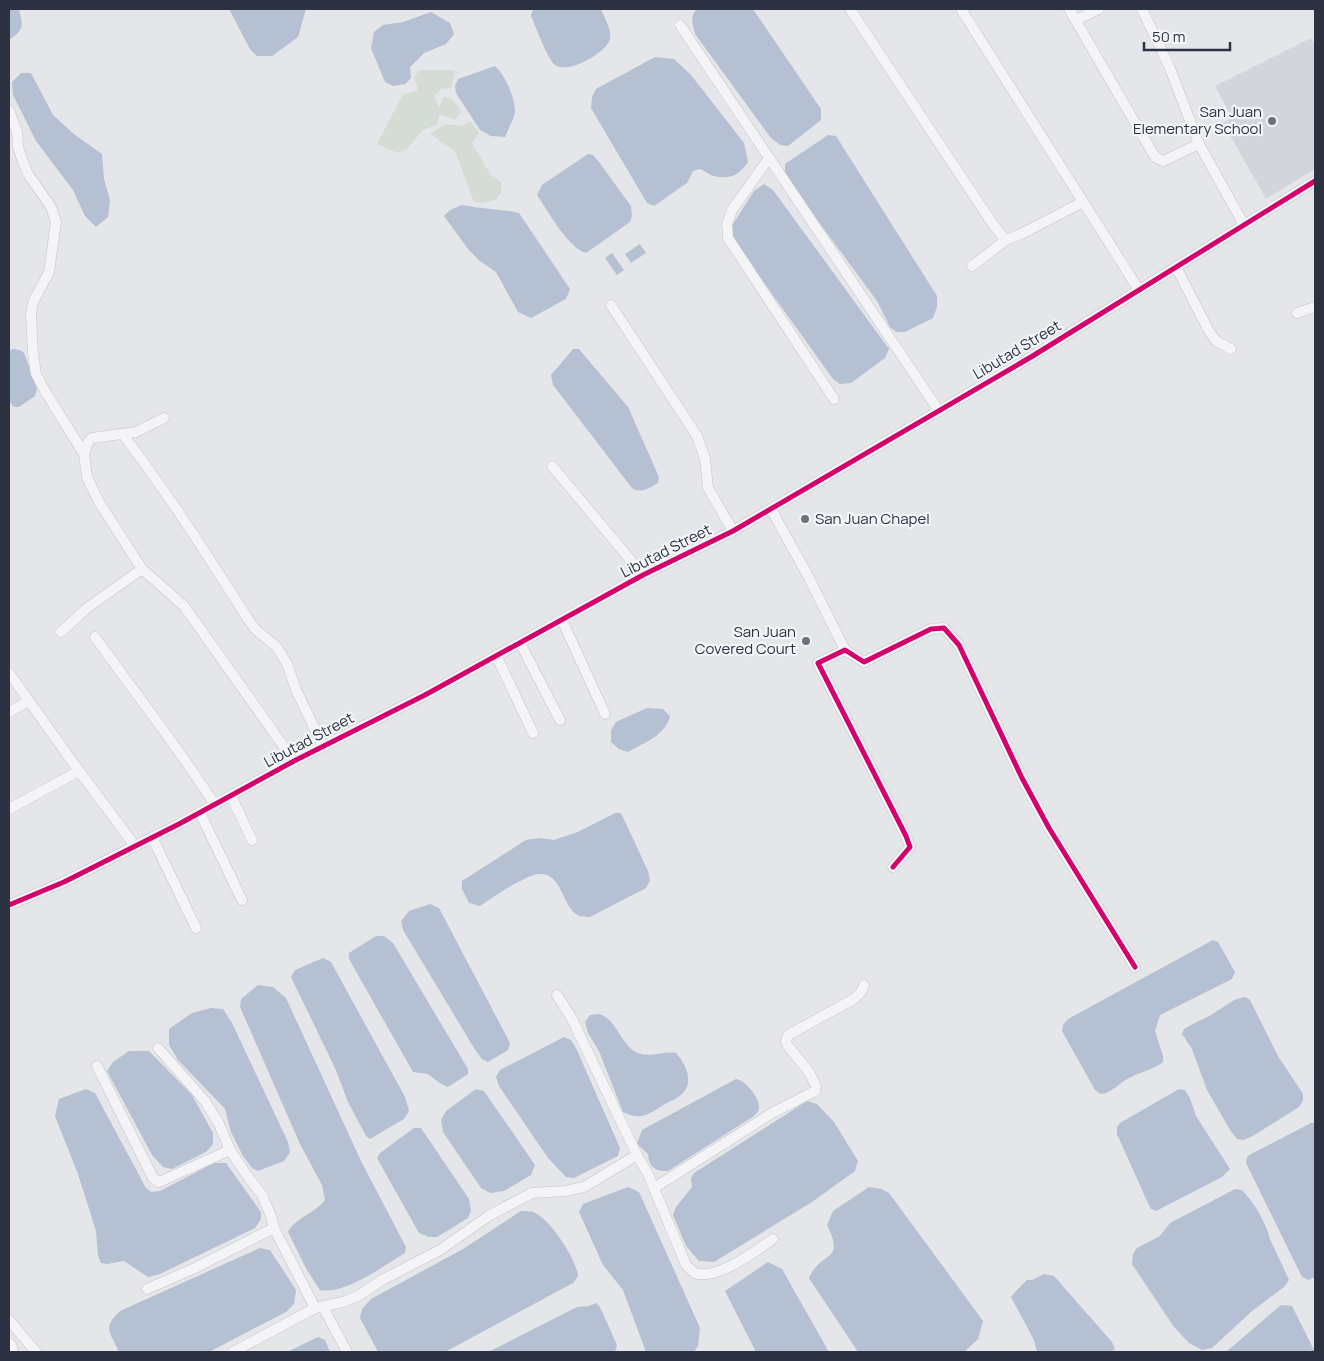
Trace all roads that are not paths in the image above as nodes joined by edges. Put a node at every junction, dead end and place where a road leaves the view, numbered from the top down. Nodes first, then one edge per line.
1 (850, 9) edge
2 (961, 9) edge
3 (1069, 9) edge
4 (1099, 9) edge
5 (1142, 9) edge
6 (1076, 20) junction
7 (680, 25) dead end
8 (9, 110) edge
9 (1199, 144) junction
10 (769, 158) junction
11 (1315, 181) edge
12 (1083, 202) junction
13 (1244, 225) junction
14 (1006, 240) junction
15 (972, 266) dead end
16 (1176, 267) junction
17 (1139, 290) junction
18 (611, 305) dead end
19 (1315, 307) edge
20 (1297, 313) dead end
21 (1232, 349) dead end
22 (834, 399) dead end
23 (939, 411) junction
24 (164, 418) dead end
25 (124, 434) junction
26 (84, 454) junction
27 (552, 466) dead end
28 (771, 509) junction
29 (733, 531) junction
30 (142, 569) junction
31 (643, 575) junction
32 (562, 620) junction
33 (62, 632) dead end
34 (95, 637) dead end
35 (520, 643) junction
36 (845, 650) junction
37 (496, 655) junction
38 (9, 672) edge
39 (29, 701) junction
40 (9, 712) edge
41 (605, 714) dead end
42 (560, 720) dead end
43 (533, 733) dead end
44 (323, 746) junction
45 (294, 761) junction
46 (79, 771) junction
47 (231, 796) junction
48 (215, 805) junction
49 (9, 809) edge
50 (200, 813) junction
51 (152, 837) junction
52 (252, 840) dead end
53 (135, 846) junction
54 (893, 867) dead end
55 (242, 900) dead end
56 (9, 906) edge
57 (196, 928) dead end
58 (1135, 967) dead end
59 (864, 985) dead end
60 (557, 995) dead end
61 (158, 1048) dead end
62 (97, 1066) dead end
63 (230, 1150) junction
64 (636, 1155) junction
65 (654, 1188) junction
66 (274, 1228) junction
67 (773, 1240) dead end
68 (147, 1289) dead end
69 (319, 1308) junction
70 (9, 1320) edge
71 (9, 1346) edge
72 (10, 1352) edge
73 (36, 1352) edge
74 (233, 1352) edge
75 (347, 1352) edge

1 - 14 street
2 - 12 street
3 - 6 street
4 - 6 street
5 - 9 street
6 - 9 street
7 - 10 street
8 - 26 street
9 - 13 street
10 - 22 street
10 - 23 street
11 - 13 street, Libutad Street
12 - 14 street
12 - 17 street
13 - 16 street, Libutad Street
14 - 15 street
16 - 17 street, Libutad Street
16 - 21 street
17 - 23 street, Libutad Street
18 - 29 street
19 - 20 street
23 - 28 street, Libutad Street
24 - 25 street
25 - 26 street
25 - 44 street
26 - 30 street
27 - 31 street
28 - 29 street, Libutad Street
28 - 36 street
29 - 31 street, Libutad Street
30 - 33 street
30 - 45 street
31 - 32 street, Libutad Street
32 - 35 street, Libutad Street
32 - 41 street
34 - 48 street
35 - 37 street, Libutad Street
35 - 42 street
36 - 54 street
36 - 58 street
37 - 43 street
37 - 44 street, Libutad Street
38 - 39 street
39 - 40 street
39 - 46 street
44 - 45 street, Libutad Street
45 - 47 street, Libutad Street
46 - 49 street
46 - 53 street
47 - 48 street, Libutad Street
47 - 52 street
48 - 50 street, Libutad Street
50 - 51 street, Libutad Street
50 - 55 street
51 - 53 street, Libutad Street
51 - 57 street
53 - 56 street, Libutad Street
59 - 65 street
60 - 64 street
61 - 63 street
62 - 63 street
63 - 66 street
64 - 65 street
64 - 69 street
65 - 67 street
66 - 68 street
66 - 69 street
69 - 74 street
69 - 75 street
70 - 73 street
71 - 72 street

